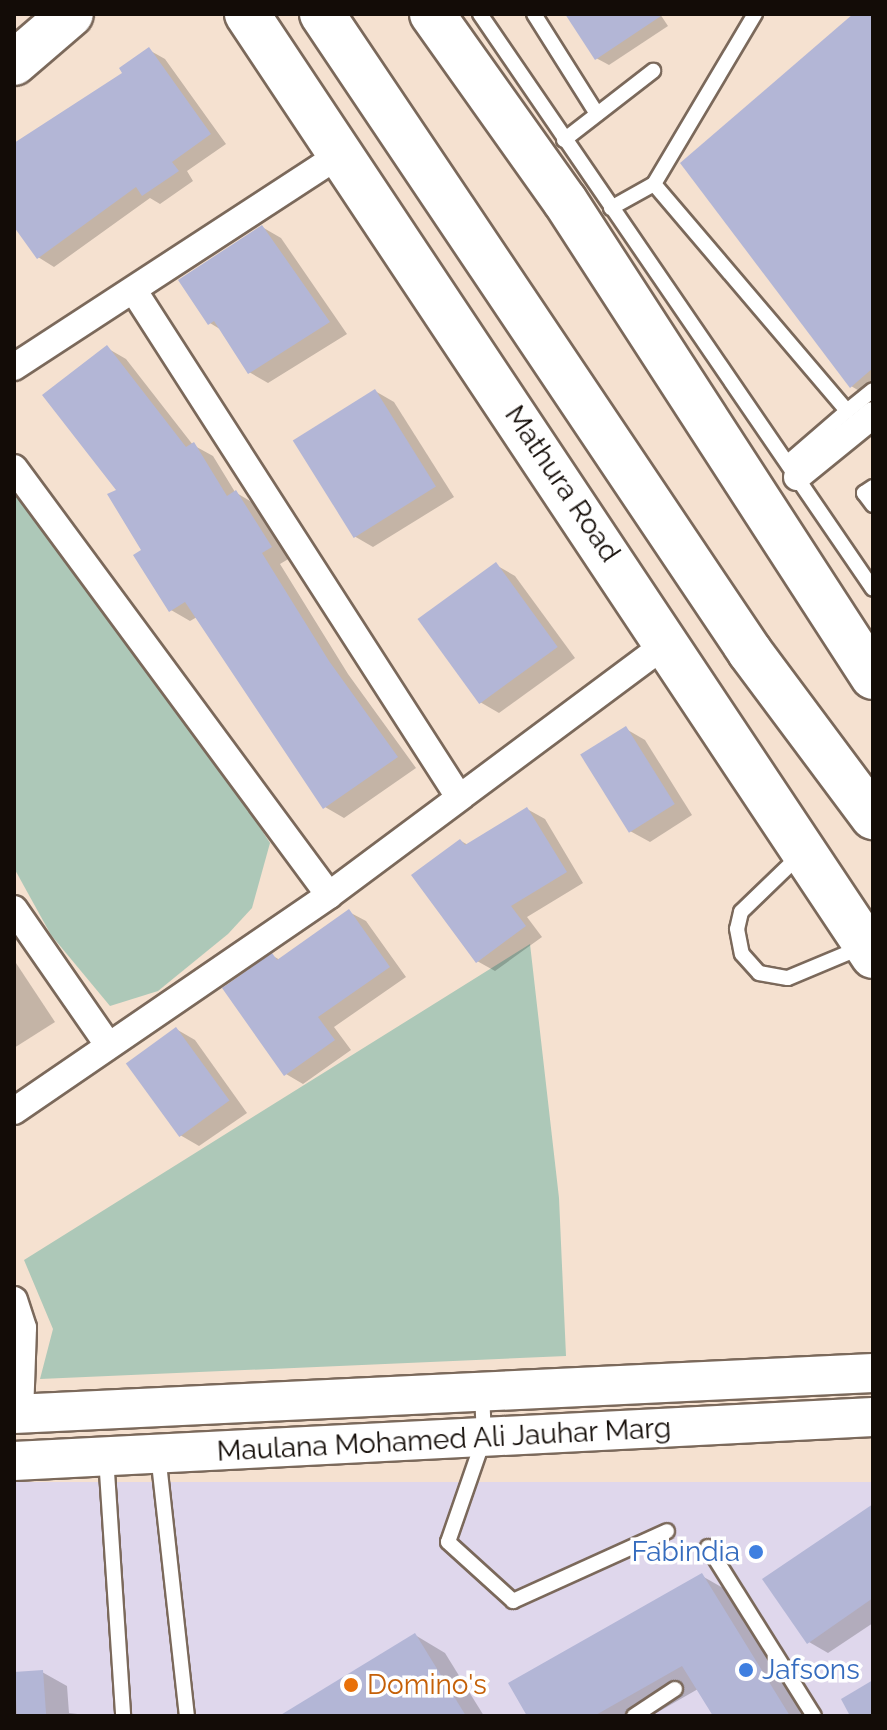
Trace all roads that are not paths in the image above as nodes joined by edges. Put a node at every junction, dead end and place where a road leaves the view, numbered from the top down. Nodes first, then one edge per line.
1 (71, 14) edge
2 (247, 14) edge
3 (322, 14) edge
4 (432, 14) edge
5 (480, 14) edge
6 (534, 14) edge
7 (755, 14) edge
8 (14, 63) edge
9 (653, 71) dead end
10 (597, 114) junction
11 (564, 140) junction
12 (341, 154) junction
13 (654, 184) junction
14 (611, 208) junction
15 (134, 291) junction
16 (14, 367) edge
17 (873, 390) edge
18 (860, 413) edge
19 (14, 468) edge
20 (792, 470) junction
21 (873, 487) edge
22 (873, 505) edge
23 (873, 589) edge
24 (668, 642) junction
25 (873, 677) edge
26 (459, 797) junction
27 (873, 817) edge
28 (805, 851) junction
29 (329, 895) junction
30 (14, 909) edge
31 (870, 951) edge
32 (108, 1045) junction
33 (14, 1111) edge
34 (14, 1300) edge
35 (873, 1373) edge
36 (482, 1388) junction
37 (17, 1414) edge
38 (873, 1417) edge
39 (484, 1438) junction
40 (158, 1454) junction
41 (106, 1457) junction
42 (14, 1461) edge
43 (667, 1531) dead end
44 (708, 1547) dead end
45 (675, 1689) dead end
46 (123, 1716) edge
47 (187, 1716) edge
48 (634, 1716) edge
49 (814, 1716) edge

1 - 8 highway
2 - 12 highway, Mathura Road
3 - 27 highway
4 - 25 highway
5 - 11 lane
6 - 10 lane
7 - 13 lane
9 - 10 lane
10 - 11 lane
11 - 14 lane
12 - 15 street
12 - 24 highway, Mathura Road
13 - 14 lane
13 - 18 lane
14 - 20 lane
15 - 16 street
15 - 26 street
17 - 18 lane
18 - 20 street
19 - 29 street
20 - 23 lane
21 - 22 lane
24 - 26 street
24 - 28 highway, Mathura Road
26 - 29 street
28 - 31 highway, Mathura Road
28 - 31 lane
29 - 32 street
30 - 32 street
32 - 33 street
34 - 37 street
35 - 36 main road, Maulana Mohamed Ali Jauhar Marg
36 - 37 main road, Maulana Mohamed Ali Jauhar Marg
36 - 39 lane
38 - 39 main road, Maulana Mohamed Ali Jauhar Marg
39 - 40 main road, Maulana Mohamed Ali Jauhar Marg
39 - 43 lane
40 - 41 main road, Maulana Mohamed Ali Jauhar Marg
40 - 47 lane
41 - 42 main road, Maulana Mohamed Ali Jauhar Marg
41 - 46 lane
44 - 49 lane
45 - 48 lane

